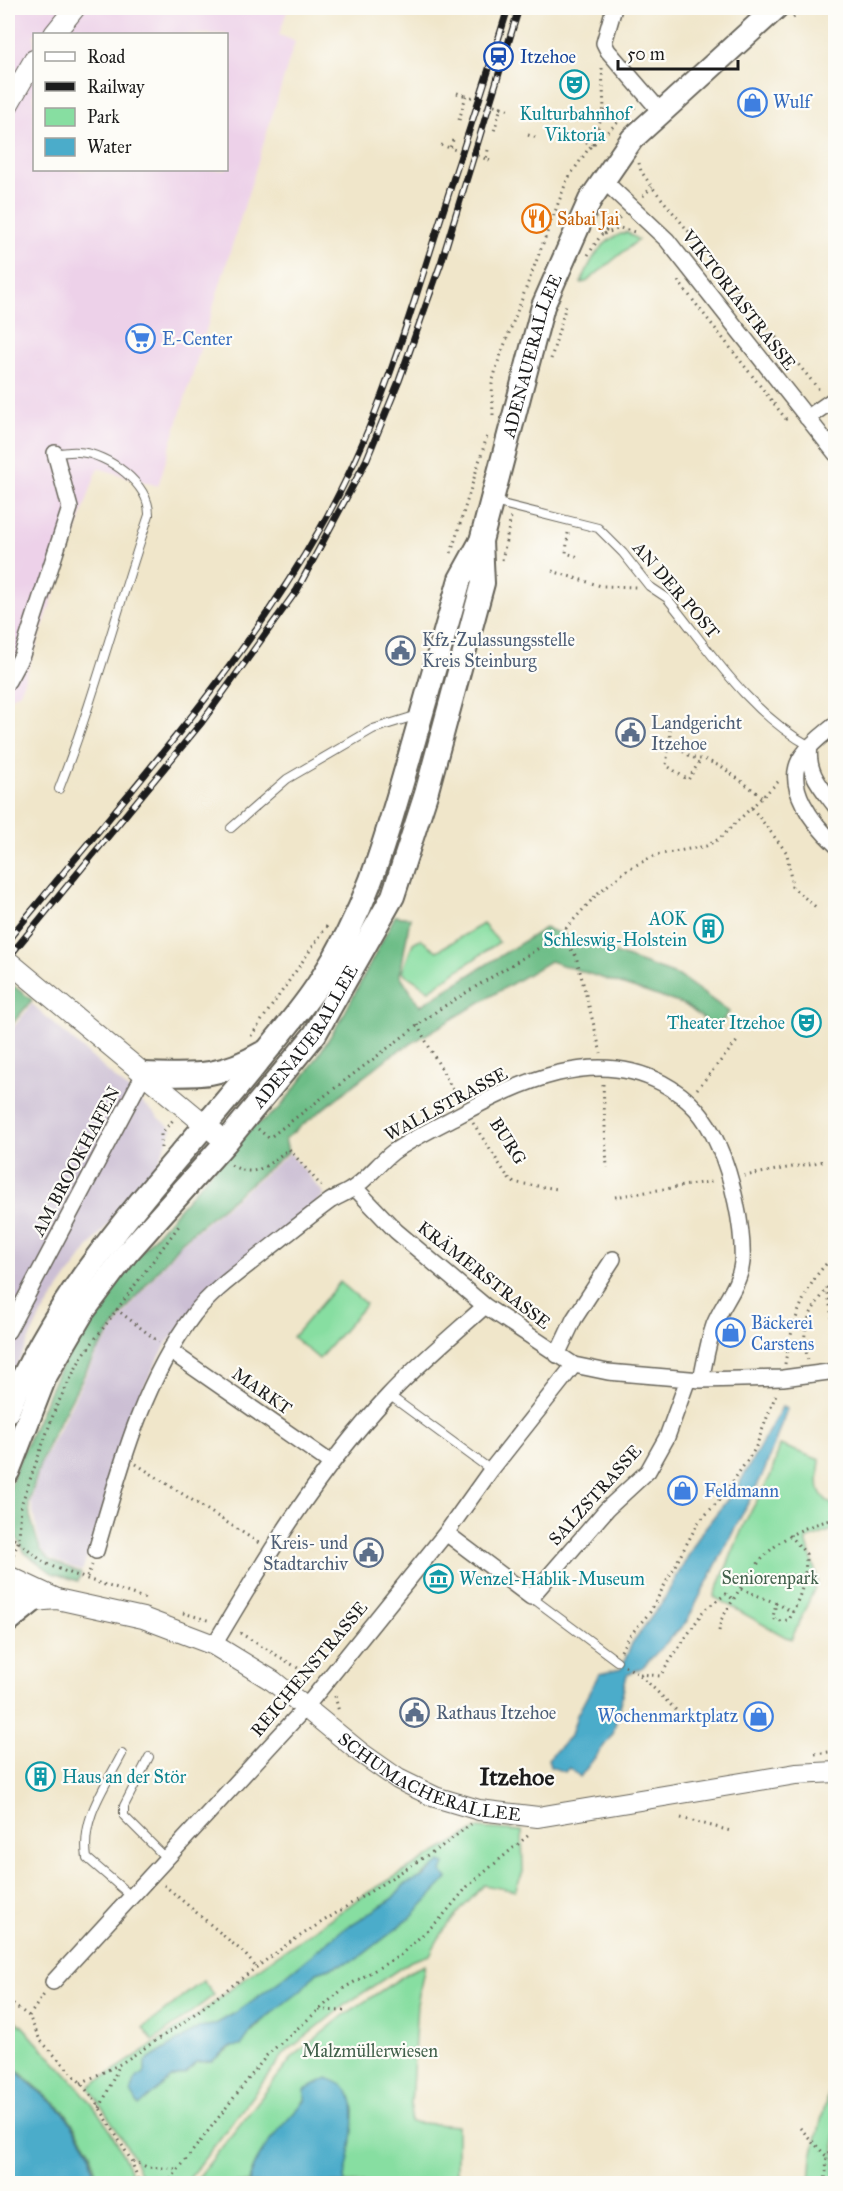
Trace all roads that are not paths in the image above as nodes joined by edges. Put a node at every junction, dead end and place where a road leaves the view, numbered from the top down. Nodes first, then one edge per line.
1 (75, 8) edge
2 (614, 8) edge
3 (776, 8) edge
4 (55, 33) edge
5 (33, 62) edge
6 (8, 105) edge
7 (660, 111) junction
8 (602, 179) junction
9 (836, 399) edge
10 (807, 418) junction
11 (55, 453) joint
12 (836, 454) edge
13 (492, 502) junction
14 (481, 541) junction
15 (8, 681) edge
16 (422, 714) junction
17 (836, 724) edge
18 (810, 746) junction
19 (59, 789) dead end
20 (836, 807) edge
21 (231, 828) dead end
22 (836, 844) edge
23 (8, 961) edge
24 (257, 1046) junction
25 (144, 1074) junction
26 (207, 1125) junction
27 (226, 1142) junction
28 (355, 1188) junction
29 (613, 1259) dead end
30 (485, 1306) junction
31 (8, 1331) edge
32 (170, 1351) junction
33 (557, 1355) junction
34 (574, 1365) junction
35 (836, 1371) edge
36 (695, 1380) junction
37 (389, 1395) junction
38 (8, 1411) edge
39 (331, 1463) junction
40 (491, 1470) junction
41 (8, 1472) edge
42 (446, 1533) junction
43 (96, 1551) dead end
44 (8, 1576) edge
45 (531, 1597) junction
46 (8, 1598) edge
47 (57, 1599) junction
48 (33, 1601) junction
49 (8, 1621) edge
50 (214, 1645) junction
51 (617, 1661) road end
52 (306, 1708) junction
53 (122, 1754) dead end
54 (149, 1757) dead end
55 (836, 1772) edge
56 (166, 1858) junction
57 (131, 1896) junction
58 (53, 1982) road end

1 - 4 street
2 - 7 street
3 - 7 main road, ADENAUERALLEE
5 - 6 street
7 - 8 main road, ADENAUERALLEE
8 - 10 street, VIKTORIASTRASSE
8 - 13 main road, ADENAUERALLEE
9 - 10 street
10 - 12 street, VIKTORIASTRASSE
11 - 15 street
11 - 19 lane
13 - 14 main road, ADENAUERALLEE
13 - 18 lane, AN DER POST
14 - 16 main road, ADENAUERALLEE
14 - 27 main road, ADENAUERALLEE
16 - 21 lane
16 - 24 main road, ADENAUERALLEE
17 - 18 street
18 - 20 street
18 - 22 street
23 - 25 street
24 - 25 main road
24 - 26 main road, ADENAUERALLEE
25 - 26 street
25 - 31 street, AM BROOKHAFEN
26 - 27 street
26 - 38 main road, ADENAUERALLEE
27 - 41 main road, ADENAUERALLEE
28 - 30 street, KRÄMERSTRASSE
28 - 32 street, WALLSTRASSE
28 - 36 street, WALLSTRASSE
29 - 33 street
30 - 33 street, KRÄMERSTRASSE
30 - 37 street
32 - 39 street, MARKT
32 - 43 street, WALLSTRASSE
33 - 34 street, KRÄMERSTRASSE
34 - 36 street, KRÄMERSTRASSE
34 - 40 street, REICHENSTRASSE
35 - 36 street, KRÄMERSTRASSE
36 - 45 street, SALZSTRASSE
37 - 39 street
37 - 40 lane
39 - 50 street
40 - 42 street, REICHENSTRASSE
42 - 45 street
42 - 52 street, REICHENSTRASSE
44 - 47 street, SCHUMACHERALLEE
45 - 51 lane
46 - 48 street, SCHUMACHERALLEE
47 - 48 street, SCHUMACHERALLEE
47 - 50 street, SCHUMACHERALLEE
48 - 49 main road
50 - 52 street, SCHUMACHERALLEE
52 - 55 street, SCHUMACHERALLEE
52 - 56 street, REICHENSTRASSE
53 - 57 lane
54 - 56 lane
56 - 57 street, REICHENSTRASSE
57 - 58 street, REICHENSTRASSE

